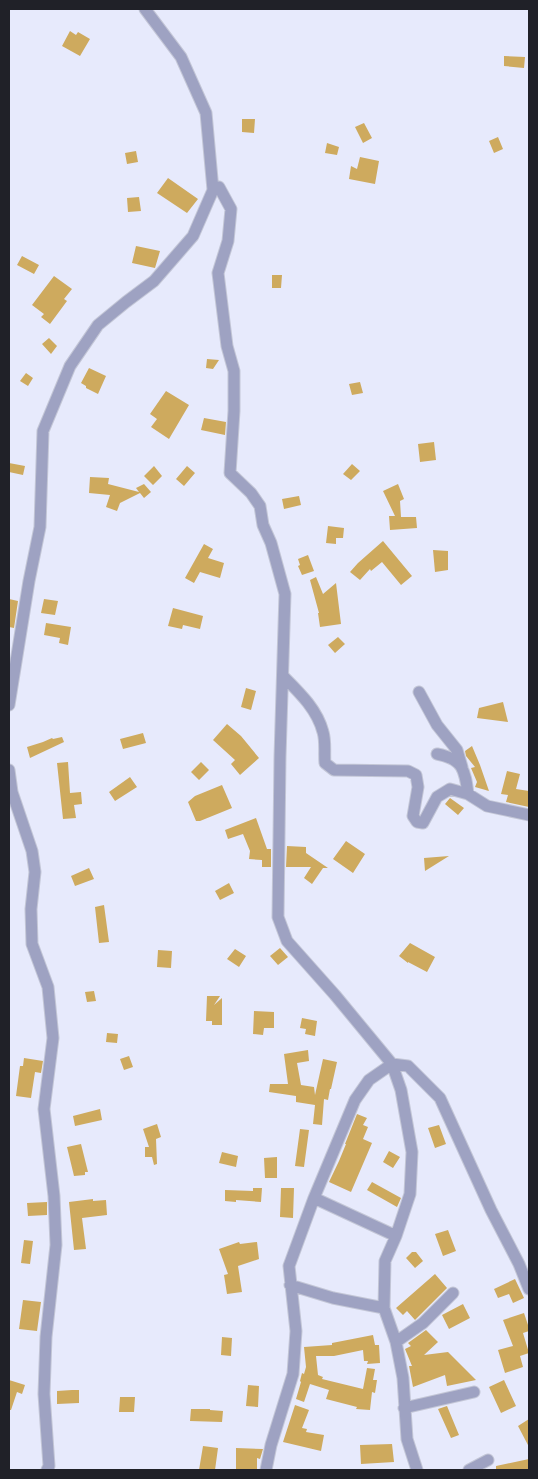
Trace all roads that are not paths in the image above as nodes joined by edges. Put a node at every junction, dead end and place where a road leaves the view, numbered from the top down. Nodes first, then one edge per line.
1 (145, 9) edge
2 (213, 190) junction
3 (283, 676) junction
4 (419, 692) dead end
5 (9, 704) edge
6 (437, 754) dead end
7 (462, 767) junction
8 (9, 770) edge
9 (468, 794) junction
10 (529, 815) edge
11 (392, 1064) junction
12 (314, 1198) junction
13 (396, 1236) junction
14 (290, 1285) junction
15 (529, 1289) edge
16 (454, 1293) dead end
17 (384, 1308) junction
18 (396, 1342) junction
19 (474, 1392) dead end
20 (404, 1408) junction
21 (488, 1460) dead end
22 (47, 1470) edge
23 (266, 1470) edge
24 (417, 1470) edge
25 (469, 1470) edge

1 - 2 street
2 - 3 street
2 - 5 street
3 - 9 street
3 - 11 street
4 - 7 street
6 - 7 street
7 - 9 street
8 - 22 street
9 - 10 street
11 - 12 street
11 - 13 street
11 - 15 street
12 - 13 street
12 - 14 street
13 - 17 street
14 - 17 street
14 - 23 street
16 - 18 street
17 - 18 street
18 - 20 street
19 - 20 street
20 - 24 street
21 - 25 street

